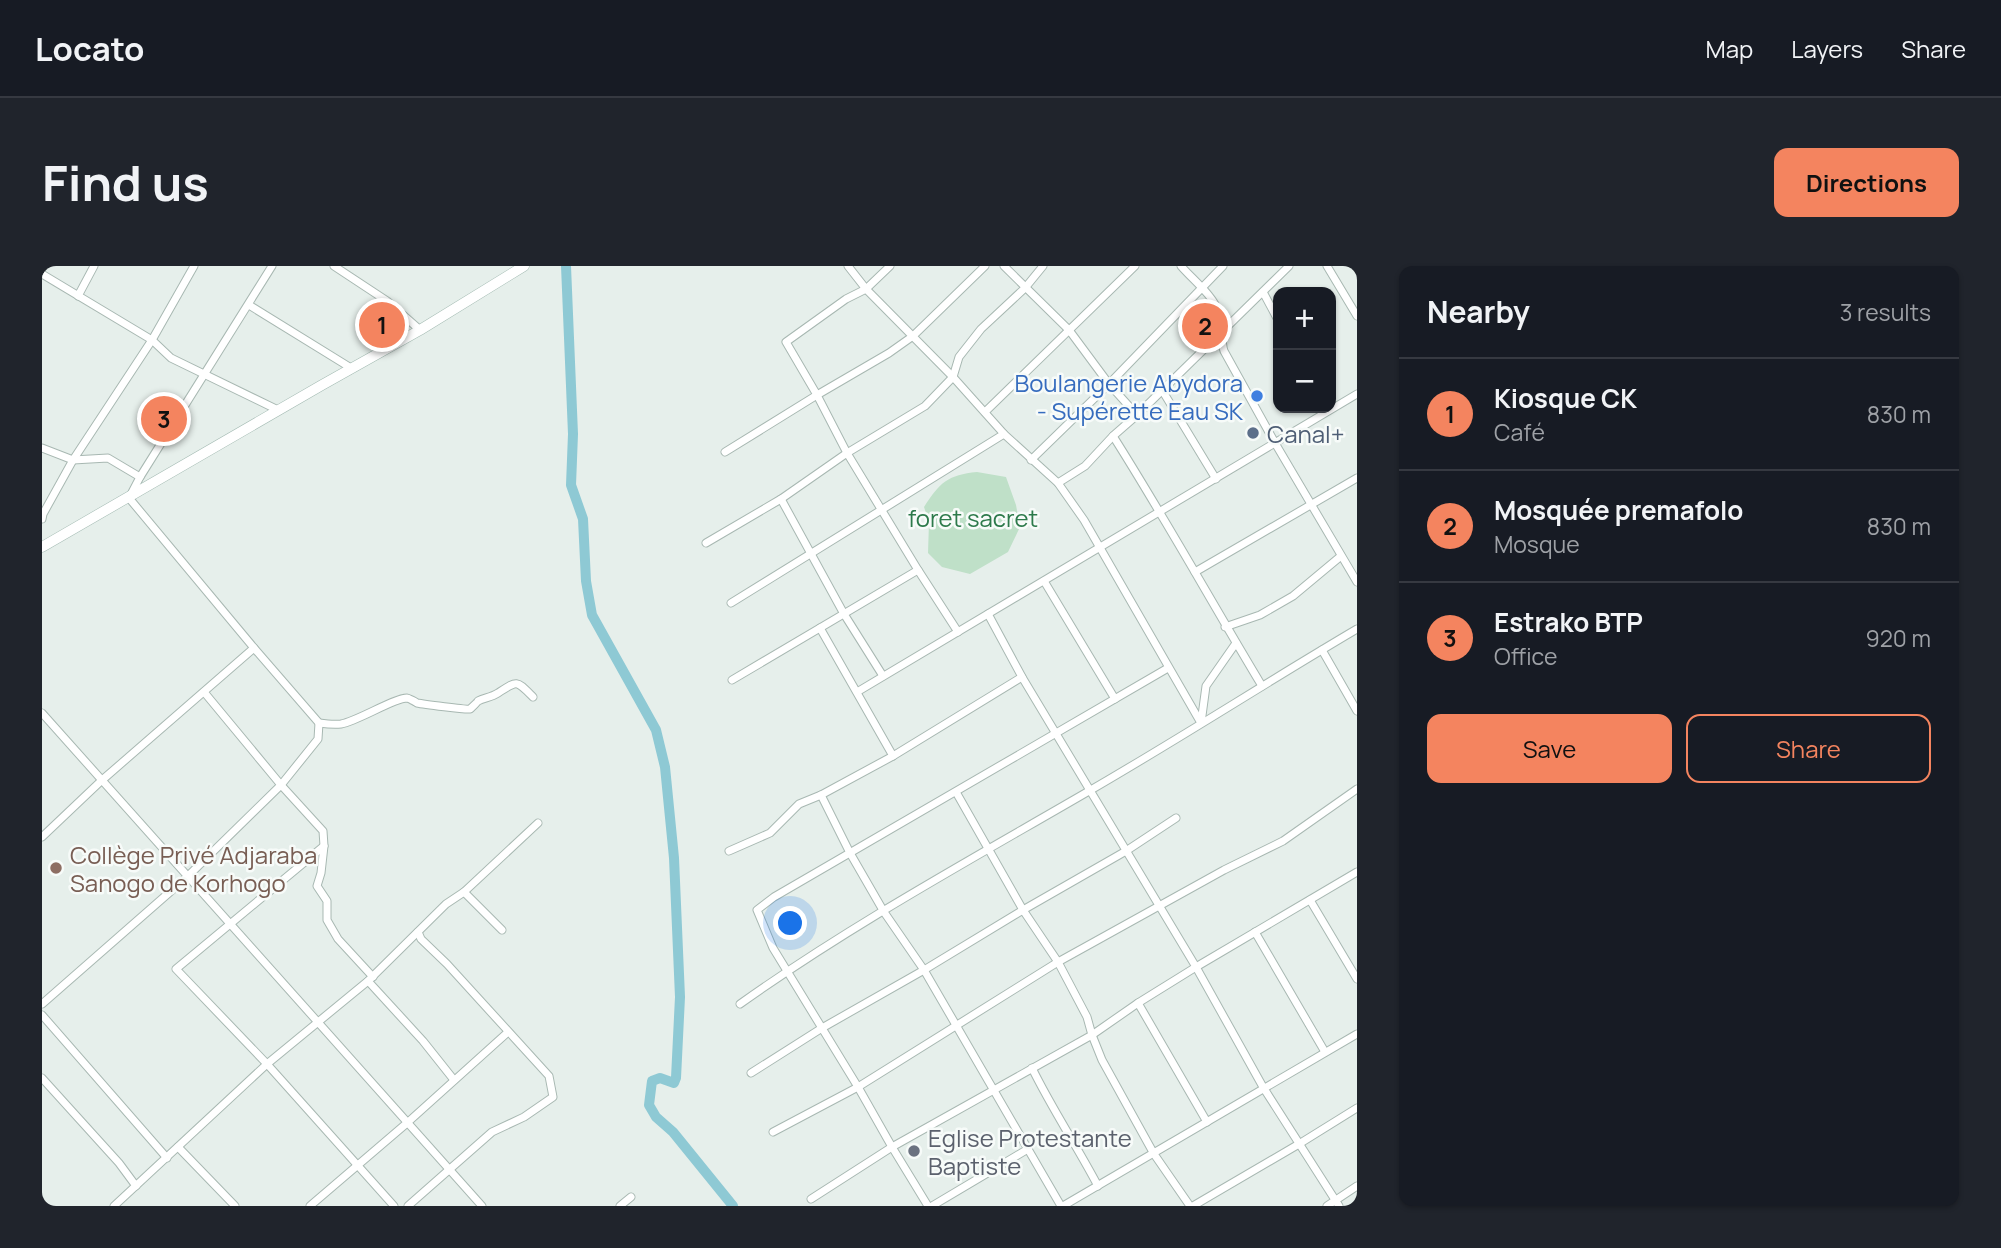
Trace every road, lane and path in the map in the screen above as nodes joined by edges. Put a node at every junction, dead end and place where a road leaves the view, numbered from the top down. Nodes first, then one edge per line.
1 (94, 266) edge
2 (194, 266) edge
3 (272, 266) edge
4 (334, 266) edge
5 (524, 266) edge
6 (848, 266) edge
7 (891, 266) edge
8 (985, 266) edge
9 (1004, 266) edge
10 (1043, 266) edge
11 (1135, 266) edge
12 (1181, 266) edge
13 (1223, 266) edge
14 (1289, 266) edge
15 (1327, 266) edge
16 (42, 274) edge
17 (1200, 287) junction
18 (1026, 288) junction
19 (866, 289) junction
20 (1263, 292) junction
21 (78, 296) junction
22 (249, 305) junction
23 (1273, 311) edge
24 (1357, 316) edge
25 (420, 330) junction
26 (1069, 330) junction
27 (1221, 333) junction
28 (913, 336) junction
29 (152, 340) junction
30 (351, 369) junction
31 (203, 374) junction
32 (953, 377) junction
33 (1109, 384) junction
34 (1162, 390) junction
35 (1357, 394) edge
36 (817, 395) junction
37 (1336, 405) edge
38 (278, 410) junction
39 (985, 412) junction
40 (1322, 413) edge
41 (1137, 415) junction
42 (1004, 434) junction
43 (1113, 436) junction
44 (1275, 443) junction
45 (42, 448) edge
46 (725, 452) dead end
47 (847, 453) junction
48 (73, 460) junction
49 (1031, 460) junction
50 (140, 477) junction
51 (1216, 478) junction
52 (1357, 478) edge
53 (1058, 483) junction
54 (129, 498) junction
55 (780, 499) junction
56 (1311, 505) junction
57 (882, 510) junction
58 (1160, 511) junction
59 (42, 519) edge
60 (706, 543) dead end
61 (42, 547) edge
62 (1099, 548) junction
63 (810, 554) junction
64 (1341, 556) junction
65 (918, 570) junction
66 (1195, 572) junction
67 (1044, 580) junction
68 (1357, 582) edge
69 (730, 603) dead end
70 (844, 614) junction
71 (988, 614) junction
72 (1226, 627) junction
73 (820, 628) junction
74 (1357, 629) edge
75 (958, 632) junction
76 (1236, 643) junction
77 (254, 648) junction
78 (1322, 650) junction
79 (1168, 668) junction
80 (883, 676) junction
81 (1022, 677) junction
82 (732, 680) dead end
83 (1262, 686) junction
84 (204, 692) junction
85 (857, 692) junction
86 (533, 697) dead end
87 (1115, 699) junction
88 (1357, 711) edge
89 (42, 713) edge
90 (319, 723) junction
91 (1201, 723) junction
92 (1057, 734) junction
93 (893, 755) junction
94 (101, 782) junction
95 (282, 785) junction
96 (1357, 789) edge
97 (1091, 790) junction
98 (957, 792) junction
99 (821, 795) junction
100 (1176, 818) dead end
101 (538, 823) dead end
102 (42, 837) edge
103 (324, 846) junction
104 (989, 848) junction
105 (729, 851) dead end
106 (1126, 851) junction
107 (849, 853) junction
108 (1357, 872) edge
109 (187, 877) junction
110 (464, 892) junction
111 (1310, 900) junction
112 (1159, 907) junction
113 (1023, 909) junction
114 (884, 912) junction
115 (230, 923) junction
116 (502, 930) dead end
117 (418, 932) junction
118 (1255, 932) junction
119 (1058, 962) junction
120 (1196, 967) junction
121 (787, 970) junction
122 (924, 970) junction
123 (370, 979) junction
124 (1357, 979) edge
125 (1138, 1003) junction
126 (42, 1004) edge
127 (740, 1004) dead end
128 (42, 1015) edge
129 (319, 1022) junction
130 (955, 1026) junction
131 (822, 1028) junction
132 (508, 1032) junction
133 (1357, 1034) edge
134 (1092, 1035) junction
135 (1325, 1052) junction
136 (267, 1063) junction
137 (1032, 1068) junction
138 (751, 1073) dead end
139 (42, 1079) edge
140 (454, 1080) junction
141 (858, 1087) junction
142 (1264, 1087) junction
143 (994, 1089) junction
144 (1357, 1108) edge
145 (1207, 1122) junction
146 (407, 1123) junction
147 (773, 1132) dead end
148 (1299, 1144) junction
149 (178, 1147) junction
150 (892, 1147) junction
151 (1028, 1149) junction
152 (1154, 1154) junction
153 (167, 1158) junction
154 (359, 1164) junction
155 (449, 1170) junction
156 (136, 1186) junction
157 (1098, 1186) junction
158 (1357, 1186) edge
159 (631, 1197) dead end
160 (811, 1199) dead end
161 (1337, 1203) edge
162 (114, 1206) edge
163 (235, 1206) edge
164 (310, 1206) edge
165 (394, 1206) edge
166 (408, 1206) edge
167 (482, 1206) edge
168 (620, 1206) edge
169 (930, 1206) edge
170 (1062, 1206) edge
171 (1191, 1206) edge
172 (1327, 1206) edge

1 - 21 street
2 - 29 street
3 - 22 street
4 - 25 street
5 - 25 main road
6 - 19 street
7 - 19 street
8 - 28 street
9 - 18 street
10 - 18 street
11 - 26 street
12 - 17 street
13 - 17 street
14 - 20 street
15 - 24 street
16 - 21 street
17 - 27 street
17 - 33 street
18 - 26 street
18 - 32 street
19 - 28 street
19 - 36 street
20 - 23 street
20 - 27 street
21 - 29 street
22 - 30 street
22 - 31 street
25 - 30 main road
26 - 33 street
26 - 39 street
27 - 34 street
27 - 44 street
28 - 32 street
28 - 36 street
29 - 31 street
29 - 48 street
30 - 38 main road
31 - 38 street
31 - 50 street
32 - 39 street
32 - 47 street
33 - 41 street
33 - 49 street
34 - 41 street
34 - 51 street
35 - 37 street
36 - 46 street
36 - 47 street
38 - 54 main road
39 - 42 street
40 - 44 street
41 - 43 street
42 - 49 street
42 - 57 street
43 - 53 street
43 - 58 street
44 - 51 street
44 - 56 street
45 - 48 street
47 - 55 street
47 - 57 street
48 - 50 street
48 - 59 street
49 - 53 street
50 - 54 street
51 - 58 street
52 - 56 street
53 - 62 street
54 - 61 main road
54 - 77 street
55 - 60 street
55 - 63 street
56 - 64 street
56 - 66 street
57 - 63 street
57 - 65 street
58 - 62 street
58 - 66 street
62 - 67 street
62 - 79 street
63 - 69 street
63 - 70 street
64 - 68 street
64 - 72 street
65 - 70 street
65 - 75 street
66 - 72 street
67 - 71 street
67 - 87 street
70 - 73 street
70 - 80 street
71 - 75 street
71 - 81 street
72 - 76 street
73 - 82 street
73 - 85 street
74 - 78 street
75 - 80 street
76 - 83 street
76 - 91 street
77 - 84 street
77 - 90 street
78 - 83 street
78 - 88 street
79 - 87 street
79 - 91 street
80 - 85 street
81 - 92 street
81 - 93 street
83 - 91 street
84 - 94 street
84 - 95 street
85 - 93 street
86 - 90 street
87 - 92 street
89 - 94 street
90 - 95 street
91 - 97 street
92 - 97 street
92 - 98 street
93 - 99 street
94 - 102 street
94 - 109 street
95 - 103 street
95 - 109 street
96 - 112 street
97 - 104 street
97 - 106 street
98 - 104 street
98 - 107 street
99 - 105 street
99 - 107 street
100 - 106 street
101 - 110 street
103 - 115 street
103 - 123 street
104 - 113 street
104 - 114 street
106 - 112 street
106 - 113 street
107 - 114 street
107 - 121 street
108 - 111 street
109 - 115 street
109 - 126 street
110 - 116 street
110 - 117 street
111 - 118 street
111 - 124 street
112 - 119 street
112 - 120 street
113 - 119 street
113 - 122 street
114 - 121 street
114 - 122 street
115 - 129 street
115 - 136 street
117 - 123 street
117 - 132 street
118 - 120 street
118 - 135 street
119 - 130 street
119 - 134 street
120 - 125 street
120 - 142 street
121 - 127 street
121 - 131 street
122 - 130 street
122 - 131 street
123 - 129 street
123 - 140 street
125 - 134 street
125 - 145 street
128 - 153 street
129 - 136 street
129 - 146 street
130 - 141 street
130 - 143 street
131 - 138 street
131 - 141 street
132 - 140 street
132 - 155 street
133 - 135 street
134 - 137 street
134 - 152 street
135 - 142 street
136 - 149 street
136 - 154 street
137 - 143 street
137 - 157 street
139 - 156 street
140 - 146 street
141 - 147 street
141 - 150 street
142 - 145 street
142 - 148 street
143 - 150 street
143 - 151 street
144 - 148 street
145 - 152 street
146 - 154 street
146 - 155 street
148 - 161 street
148 - 171 street
149 - 153 street
149 - 163 street
150 - 160 street
150 - 169 street
151 - 169 street
151 - 170 street
152 - 157 street
152 - 171 street
153 - 156 street
154 - 164 street
154 - 165 street
155 - 166 street
155 - 167 street
156 - 162 street
157 - 170 street
158 - 161 street
159 - 168 street
161 - 172 street

